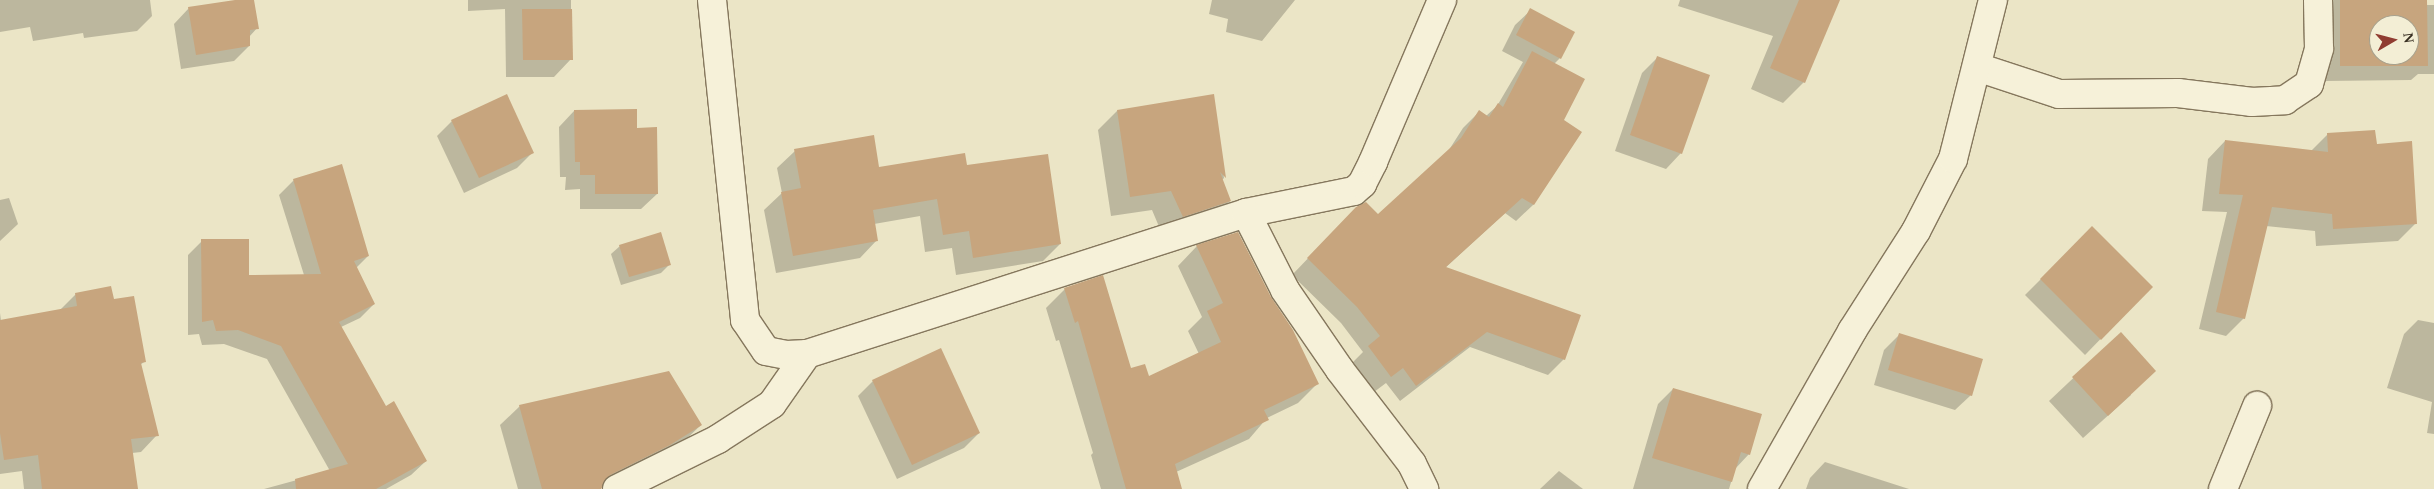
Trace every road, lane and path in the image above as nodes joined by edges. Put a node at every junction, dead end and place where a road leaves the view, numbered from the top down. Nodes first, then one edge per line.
1 (712, 0) edge
2 (1442, 0) edge
3 (1993, 0) edge
4 (2318, 0) edge
5 (1978, 67) junction
6 (1246, 213) junction
7 (807, 354) junction
8 (2257, 406) dead end
9 (617, 489) edge
10 (1424, 489) edge
11 (1762, 489) edge
12 (2223, 489) edge

1 - 7 street
2 - 6 street
3 - 5 street
4 - 5 street
5 - 11 street
6 - 7 street
6 - 10 street
7 - 9 street
8 - 12 street

